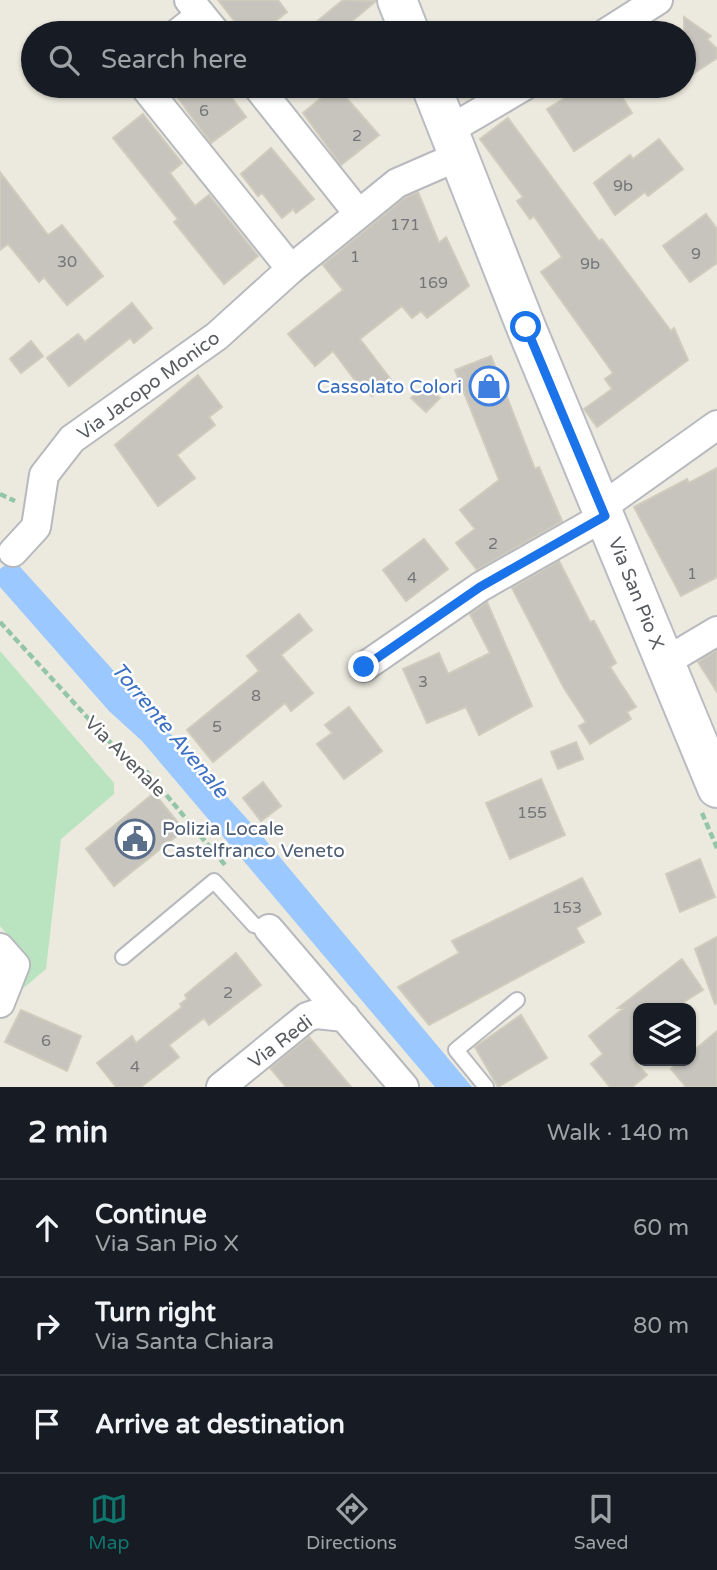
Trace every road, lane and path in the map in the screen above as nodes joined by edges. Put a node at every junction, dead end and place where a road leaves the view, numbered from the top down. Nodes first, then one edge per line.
1 (397, 0) edge
2 (658, 0) edge
3 (405, 21) edge
4 (625, 21) edge
5 (154, 98) edge
6 (267, 98) edge
7 (436, 98) edge
8 (509, 98) edge
9 (454, 143) junction
10 (358, 213) junction
11 (291, 269) junction
12 (717, 425) edge
13 (603, 510) junction
14 (13, 551) dead end
15 (0, 622) edge
16 (717, 631) edge
17 (665, 662) junction
18 (364, 667) dead end
19 (717, 788) edge
20 (234, 876) dead end
21 (269, 929) joint
22 (0, 948) edge
23 (123, 957) dead end
24 (517, 1000) dead end
25 (0, 1003) edge
26 (345, 1017) junction
27 (221, 1087) edge
28 (404, 1087) edge
29 (486, 1087) edge

1 - 3 street
2 - 4 street
5 - 11 street
6 - 10 street
7 - 9 street, Via San Pio X
8 - 9 street, Via Jacopo Monico
9 - 10 street, Via Jacopo Monico
9 - 13 street, Via San Pio X
10 - 11 street, Via Jacopo Monico
11 - 14 street, Via Jacopo Monico
12 - 13 street
13 - 17 street, Via San Pio X
13 - 18 street
15 - 20 path, Via Avenale
16 - 17 street
17 - 19 street, Via San Pio X
21 - 23 lane
21 - 26 street
22 - 25 street
24 - 29 lane
26 - 27 street, Via Redi
26 - 28 street

